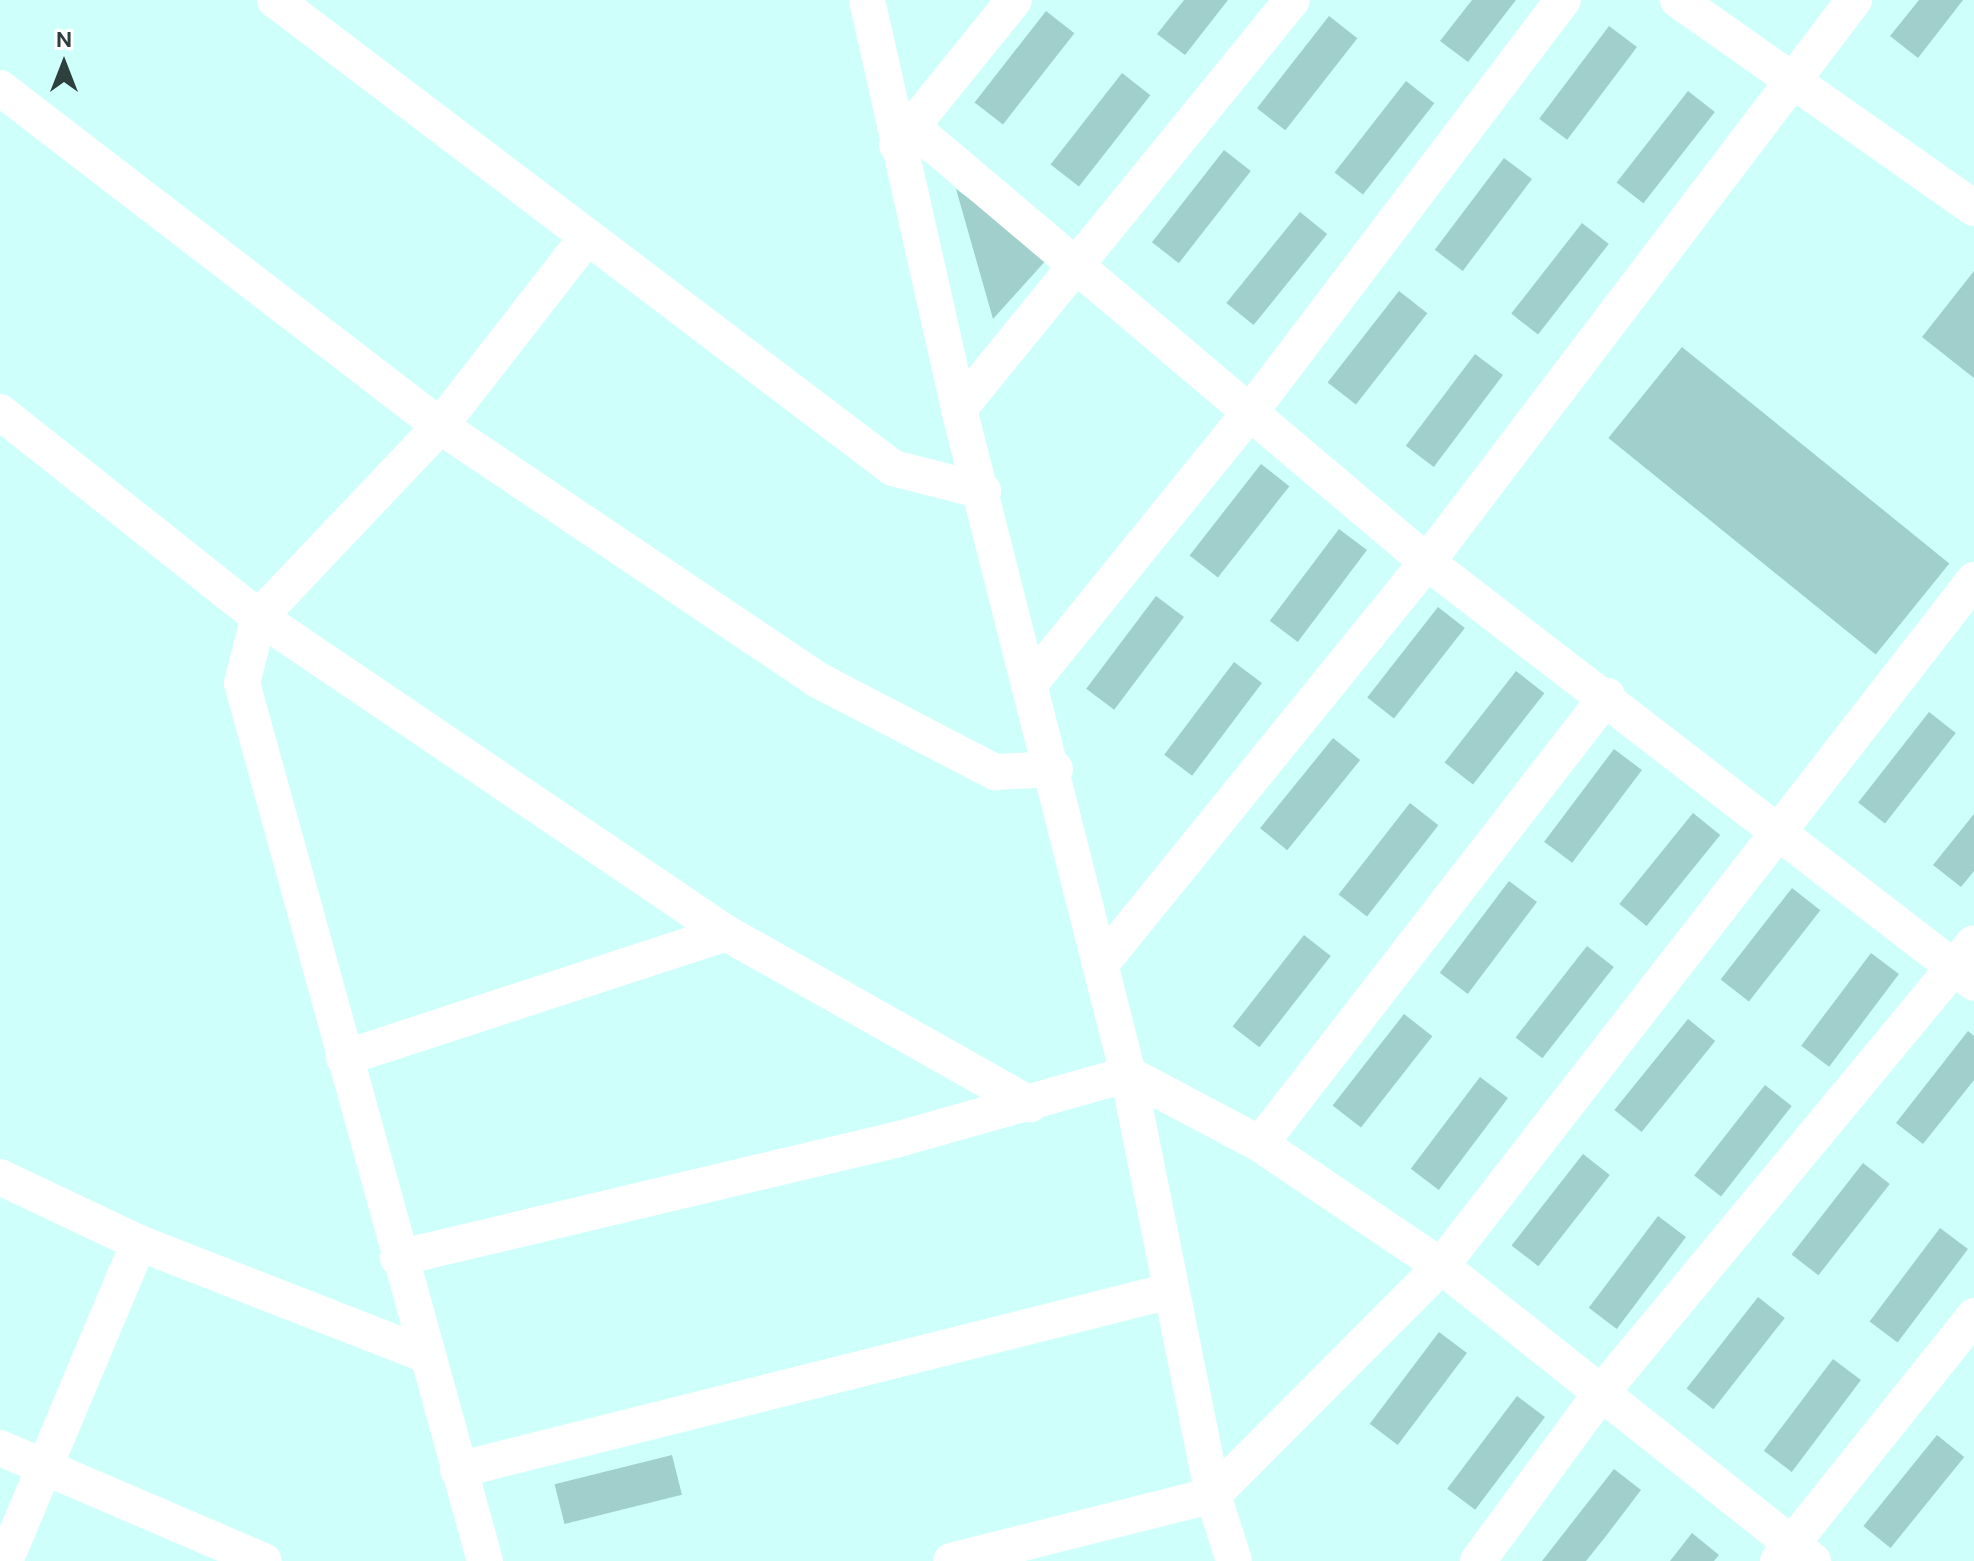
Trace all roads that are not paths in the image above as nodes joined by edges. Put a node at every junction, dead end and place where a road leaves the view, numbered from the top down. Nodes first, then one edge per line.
1 (275, 0) edge
2 (867, 0) edge
3 (1014, 0) edge
4 (1292, 0) edge
5 (1563, 0) edge
6 (1678, 0) edge
7 (1854, 0) edge
8 (1790, 84) junction
9 (0, 88) edge
10 (904, 136) junction
11 (1974, 208) edge
12 (587, 237) junction
13 (1080, 268) junction
14 (959, 409) junction
15 (1251, 411) junction
16 (0, 412) edge
17 (440, 426) junction
18 (983, 491) junction
19 (1427, 562) junction
20 (1974, 580) edge
21 (259, 617) junction
22 (1033, 680) junction
23 (1607, 696) junction
24 (1055, 769) junction
25 (1779, 832) junction
26 (726, 933) junction
27 (1101, 964) junction
28 (1968, 964) edge
29 (344, 1058) junction
30 (1128, 1074) junction
31 (1030, 1104) junction
32 (1260, 1144) junction
33 (0, 1177) edge
34 (139, 1243) junction
35 (398, 1258) junction
36 (1441, 1266) junction
37 (1170, 1291) junction
38 (1974, 1316) edge
39 (423, 1354) junction
40 (1601, 1393) junction
41 (0, 1448) edge
42 (49, 1469) junction
43 (458, 1470) junction
44 (1213, 1495) junction
45 (1794, 1555) edge
46 (5, 1561) edge
47 (264, 1561) edge
48 (485, 1561) edge
49 (951, 1561) edge
50 (1234, 1561) edge
51 (1478, 1561) edge

1 - 12 street
2 - 10 street
3 - 10 street
4 - 13 street
5 - 15 street
6 - 8 street
7 - 8 street
8 - 11 street
8 - 19 street
9 - 17 street
10 - 13 street
10 - 14 street
12 - 17 street
12 - 18 street
13 - 14 street
13 - 15 street
14 - 18 street
15 - 19 street
15 - 22 street
16 - 21 street
17 - 21 street
17 - 24 street
18 - 22 street
19 - 23 street
19 - 27 street
20 - 25 street
21 - 26 street
21 - 29 street
22 - 24 street
23 - 25 street
23 - 32 street
24 - 27 street
25 - 28 street
25 - 36 street
26 - 29 street
26 - 31 street
27 - 30 street
28 - 40 street
29 - 35 street
30 - 31 street
30 - 32 street
30 - 37 street
31 - 35 street
32 - 36 street
33 - 34 street
34 - 39 street
34 - 42 street
35 - 39 street
36 - 40 street
36 - 44 street
37 - 43 street
37 - 44 street
38 - 45 street
39 - 43 street
40 - 45 street
40 - 51 street
41 - 42 street
42 - 46 street
42 - 47 street
43 - 48 street
44 - 49 street
44 - 50 street

